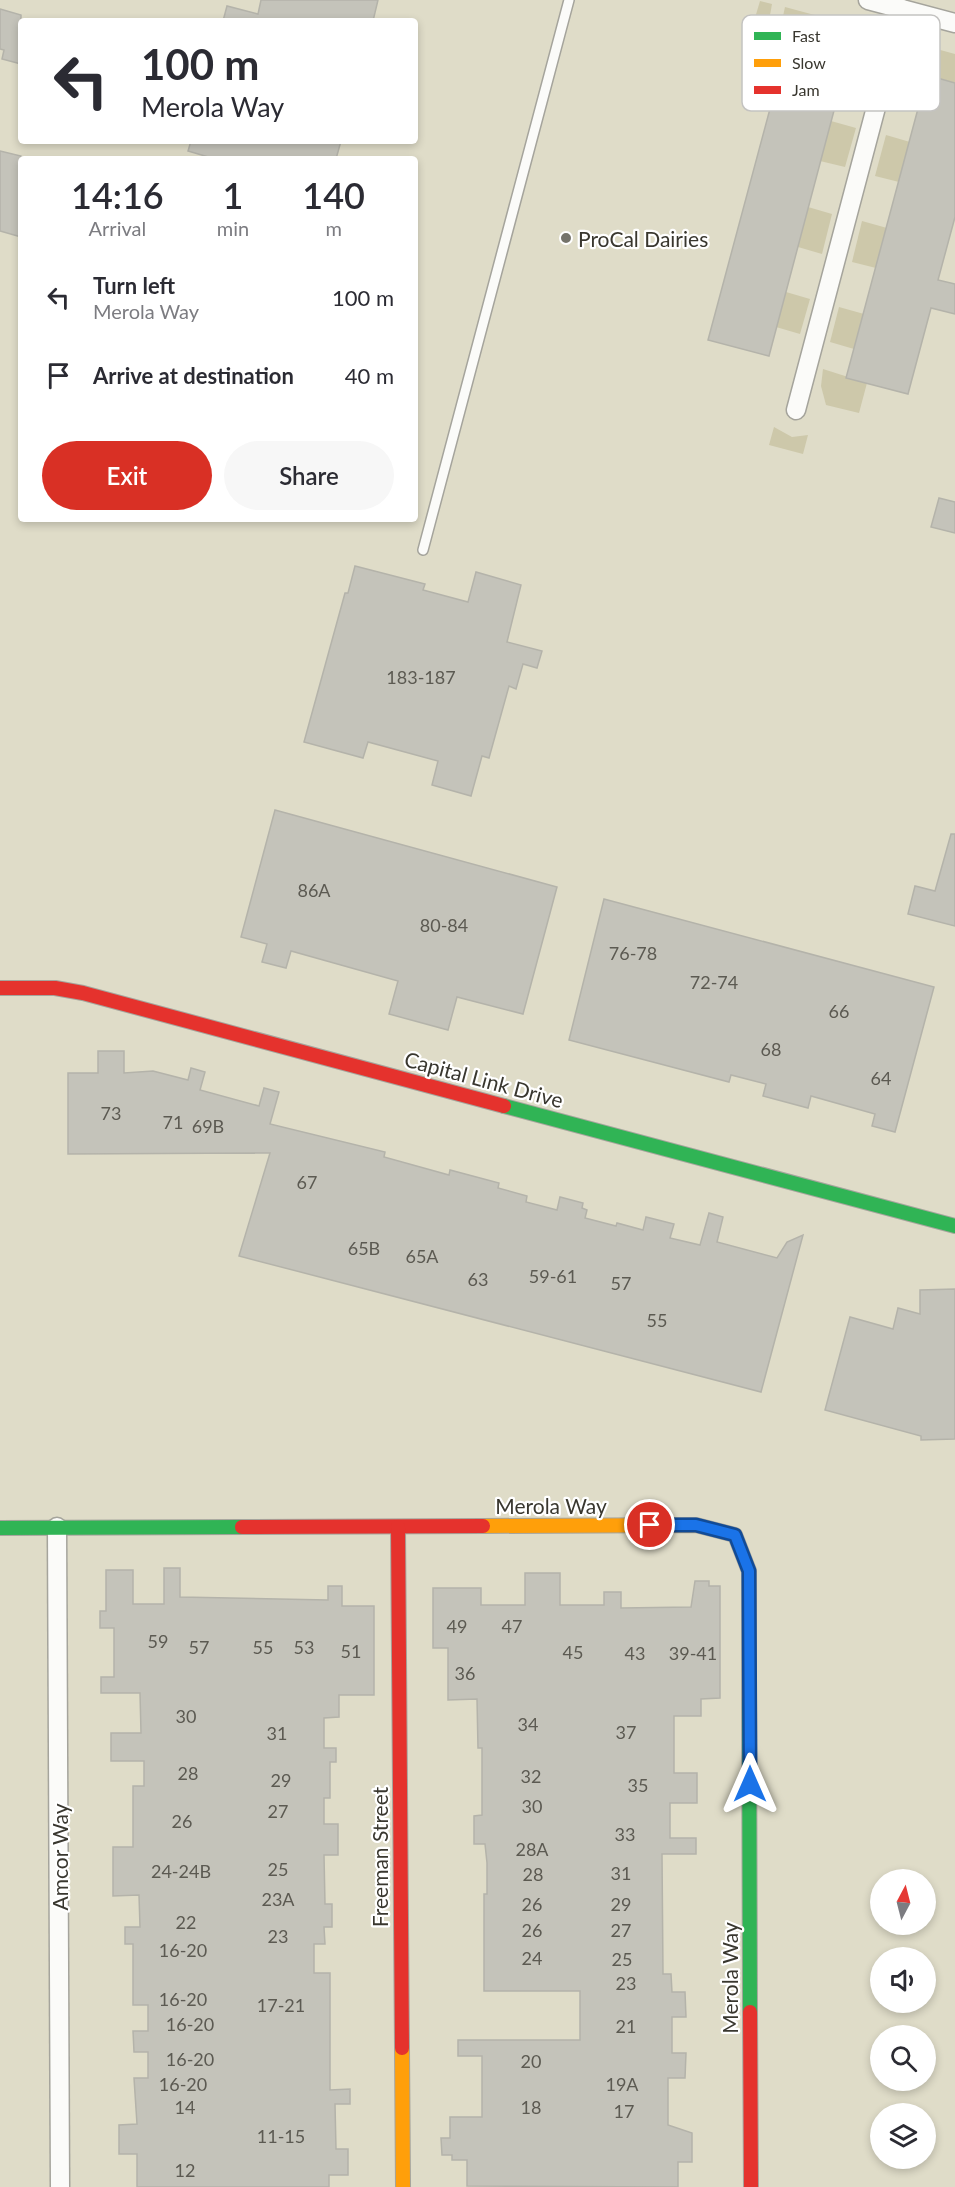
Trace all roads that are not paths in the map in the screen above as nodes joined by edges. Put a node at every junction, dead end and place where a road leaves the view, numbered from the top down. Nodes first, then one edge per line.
1 (569, 0) edge
2 (868, 0) edge
3 (902, 9) junction
4 (900, 15) edge
5 (925, 15) edge
6 (940, 19) edge
7 (955, 23) edge
8 (875, 111) edge
9 (796, 410) dead end
10 (423, 550) dead end
11 (0, 988) edge
12 (955, 1226) edge
13 (57, 1527) junction
14 (398, 1527) junction
15 (0, 1528) edge
16 (60, 2187) edge
17 (403, 2187) edge
18 (751, 2187) edge

1 - 10 lane
2 - 3 street
3 - 4 street
3 - 5 street
6 - 7 street
8 - 9 street
11 - 12 street, Capital Link Drive
13 - 14 street, Merola Way
13 - 15 street, Merola Way
13 - 16 street, Amcor Way
14 - 17 street, Freeman Street
14 - 18 street, Merola Way

